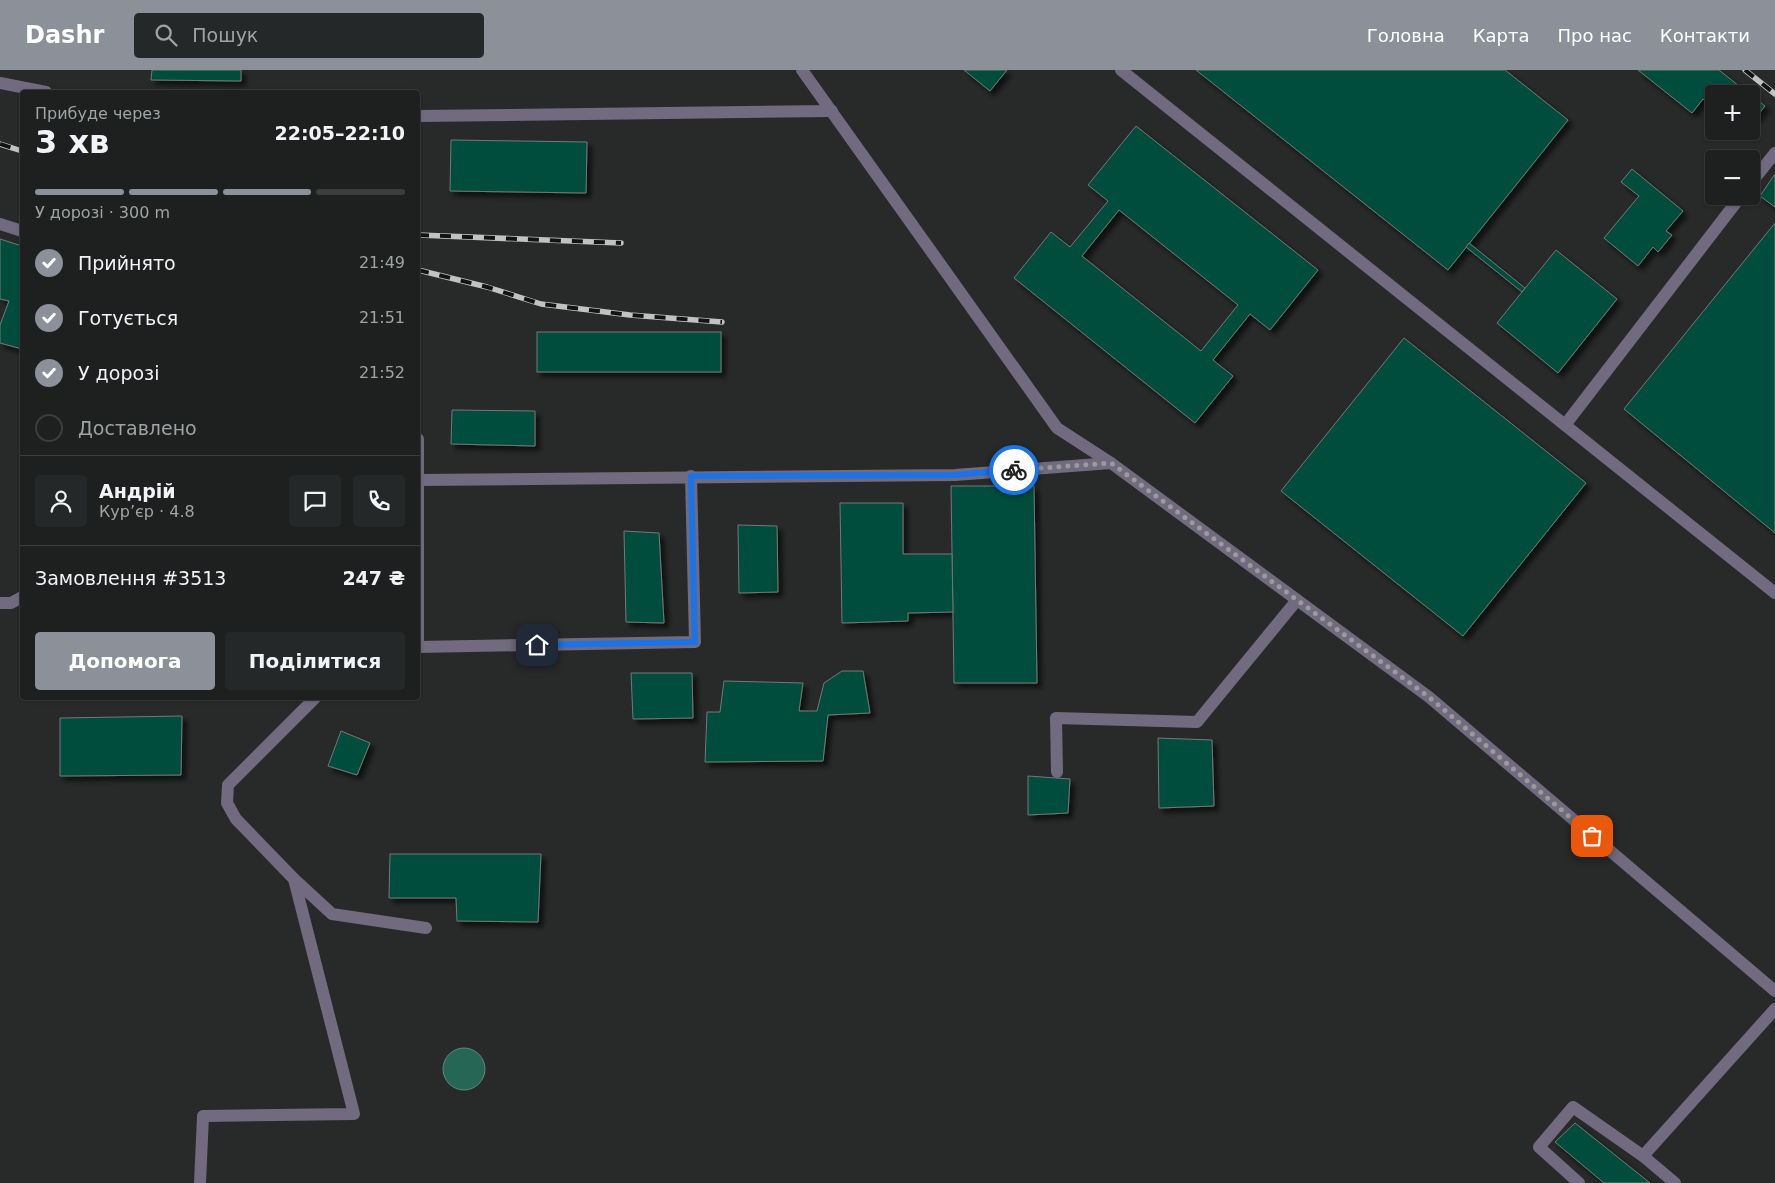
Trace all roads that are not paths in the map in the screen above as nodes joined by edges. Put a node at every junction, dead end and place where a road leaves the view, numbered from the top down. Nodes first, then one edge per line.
1 (802, 70) edge
2 (1121, 70) edge
3 (0, 83) edge
4 (36, 90) edge
5 (832, 111) junction
6 (420, 116) edge
7 (1775, 153) edge
8 (1760, 172) edge
9 (1734, 205) edge
10 (0, 224) edge
11 (20, 229) edge
12 (1566, 425) junction
13 (1111, 463) junction
14 (691, 476) junction
15 (420, 480) edge
16 (1775, 593) edge
17 (20, 598) edge
18 (1297, 600) junction
19 (0, 603) edge
20 (420, 647) edge
21 (313, 700) edge
22 (1056, 772) dead end
23 (294, 879) junction
24 (426, 928) dead end
25 (1775, 991) edge
26 (1775, 1009) edge
27 (1643, 1156) junction
28 (200, 1183) edge
29 (1578, 1183) edge
30 (1675, 1183) edge

1 - 5 street
2 - 12 street
3 - 4 street
5 - 6 street
5 - 13 street
7 - 8 street
9 - 12 street
10 - 11 street
12 - 16 street
13 - 14 street
13 - 18 street
14 - 15 street
14 - 20 street
17 - 19 street
18 - 22 street
18 - 25 street
21 - 23 street
23 - 24 street
23 - 28 street
26 - 27 street
27 - 29 street
27 - 30 street

